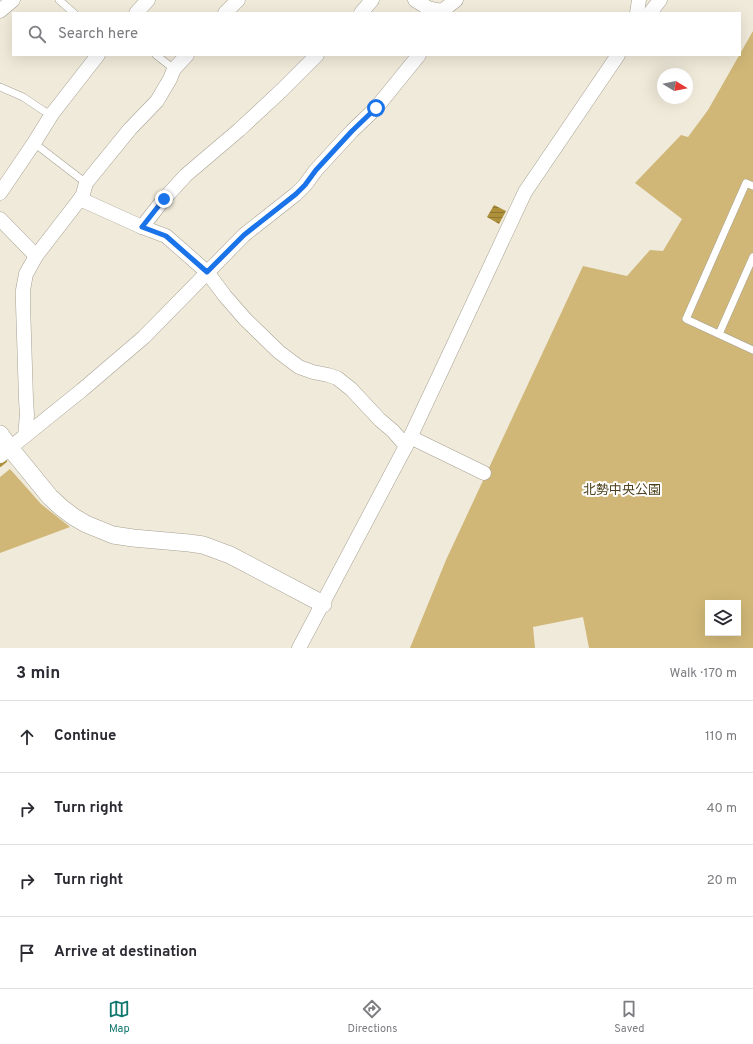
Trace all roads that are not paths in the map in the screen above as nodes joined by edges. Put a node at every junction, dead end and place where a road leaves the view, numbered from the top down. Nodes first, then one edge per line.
1 (13, 0) edge
2 (59, 0) edge
3 (148, 0) edge
4 (238, 0) edge
5 (372, 0) edge
6 (415, 0) edge
7 (456, 0) edge
8 (640, 0) edge
9 (660, 0) edge
10 (0, 11) edge
11 (73, 12) edge
12 (137, 12) edge
13 (226, 12) edge
14 (362, 12) edge
15 (442, 12) edge
16 (637, 12) edge
17 (651, 12) edge
18 (97, 56) edge
19 (157, 56) edge
20 (186, 56) edge
21 (316, 56) edge
22 (418, 56) edge
23 (617, 56) edge
24 (174, 69) junction
25 (0, 87) edge
26 (52, 114) junction
27 (34, 143) junction
28 (86, 183) junction
29 (753, 186) edge
30 (0, 193) edge
31 (80, 199) junction
32 (0, 219) edge
33 (142, 227) junction
34 (36, 256) junction
35 (753, 257) edge
36 (207, 272) junction
37 (719, 334) junction
38 (753, 350) edge
39 (0, 434) edge
40 (25, 436) junction
41 (408, 442) junction
42 (5, 452) edge
43 (484, 473) dead end
44 (323, 604) junction
45 (299, 648) edge

1 - 10 street
2 - 11 lane
3 - 12 street
4 - 13 street
5 - 14 street
6 - 15 street
7 - 15 street
8 - 16 street
9 - 17 street
18 - 26 street
19 - 24 lane
20 - 24 street
21 - 33 street
22 - 36 street
23 - 41 street
24 - 28 street
25 - 26 lane
26 - 27 street
27 - 28 lane
27 - 30 street
28 - 31 street
29 - 37 lane
31 - 33 street
31 - 34 street
32 - 34 street
33 - 36 street
34 - 40 street
35 - 37 lane
36 - 40 street
36 - 41 street
37 - 38 lane
39 - 42 street
40 - 42 street
41 - 43 street
41 - 44 street
42 - 44 street
44 - 45 street

